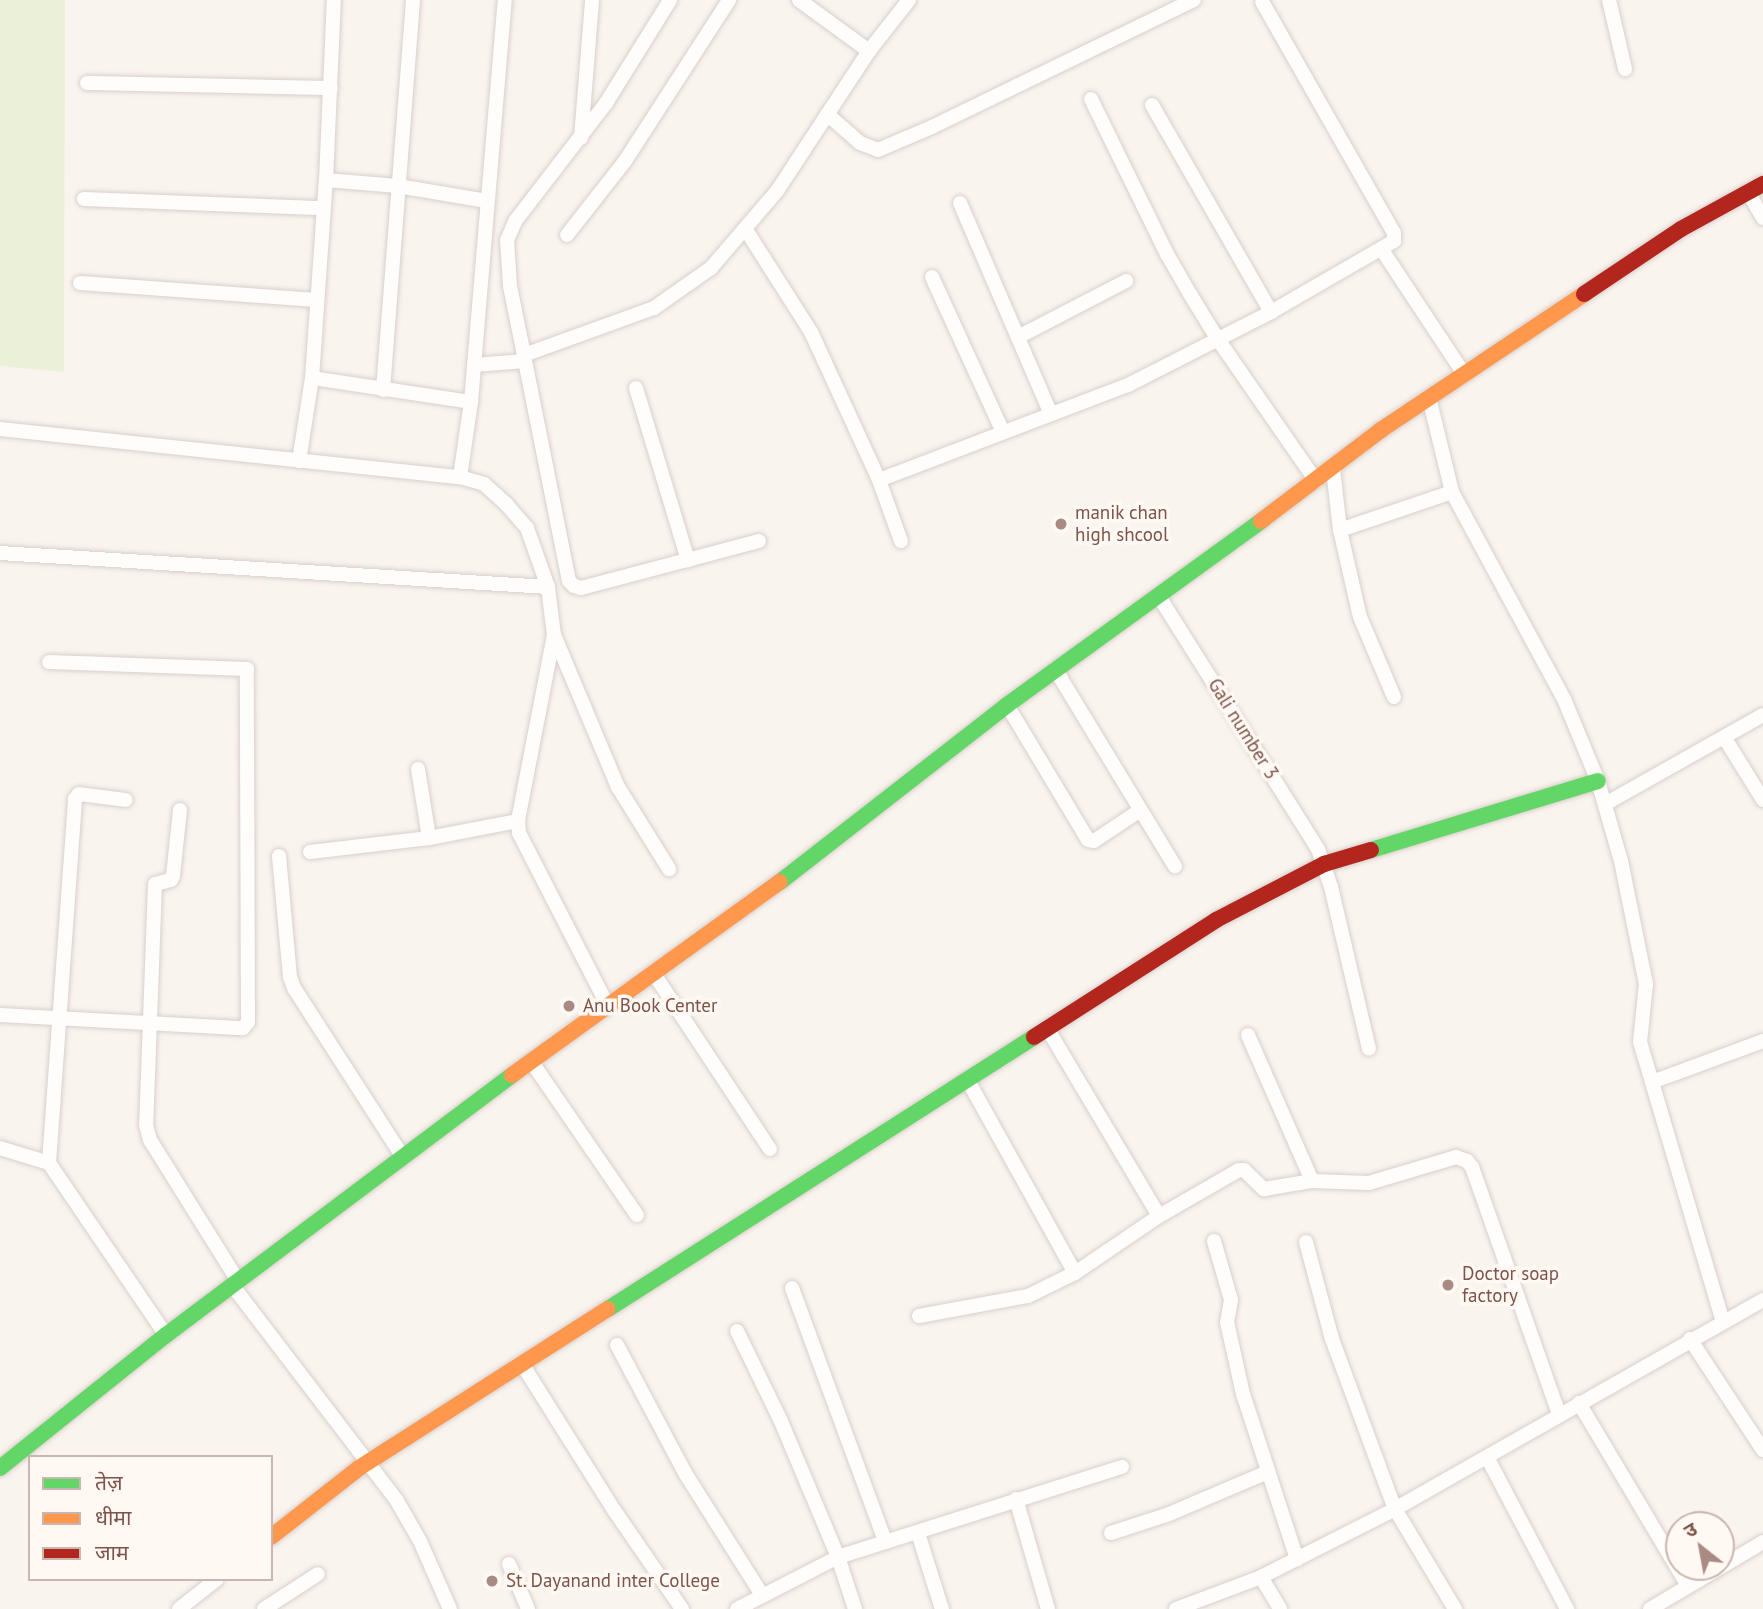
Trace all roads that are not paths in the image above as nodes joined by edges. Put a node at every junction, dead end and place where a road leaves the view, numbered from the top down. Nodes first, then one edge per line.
1 (334, 0) edge
2 (413, 0) edge
3 (505, 0) edge
4 (592, 0) edge
5 (670, 0) edge
6 (729, 0) edge
7 (799, 0) edge
8 (909, 0) edge
9 (1194, 0) edge
10 (1609, 0) edge
11 (1262, 2) dead end
12 (869, 51) junction
13 (1625, 69) dead end
14 (87, 83) dead end
15 (331, 88) junction
16 (1091, 100) dead end
17 (1153, 105) dead end
18 (827, 114) junction
19 (581, 138) junction
20 (326, 180) junction
21 (1763, 184) edge
22 (398, 186) junction
23 (1748, 192) junction
24 (85, 199) dead end
25 (487, 201) junction
26 (960, 203) dead end
27 (323, 208) junction
28 (1763, 218) edge
29 (747, 230) junction
30 (567, 234) dead end
31 (1382, 250) junction
32 (932, 277) dead end
33 (1126, 281) dead end
34 (80, 283) dead end
35 (316, 300) junction
36 (1271, 312) junction
37 (1018, 337) junction
38 (1217, 338) junction
39 (525, 358) junction
40 (474, 365) junction
41 (1464, 374) junction
42 (312, 378) junction
43 (636, 388) dead end
44 (383, 390) junction
45 (1429, 398) junction
46 (471, 402) junction
47 (1051, 414) junction
48 (0, 429) edge
49 (1003, 432) junction
50 (299, 461) junction
51 (1333, 469) junction
52 (460, 477) junction
53 (879, 480) junction
54 (1316, 481) junction
55 (1452, 492) junction
56 (1340, 530) junction
57 (759, 541) dead end
58 (901, 541) dead end
59 (0, 553) edge
60 (688, 560) junction
61 (548, 587) junction
62 (1158, 595) junction
63 (554, 635) junction
64 (49, 662) dead end
65 (1055, 669) junction
66 (1394, 697) dead end
67 (1007, 705) junction
68 (1763, 715) edge
69 (1724, 737) junction
70 (418, 769) dead end
71 (1598, 781) junction
72 (126, 800) dead end
73 (1763, 800) edge
74 (1605, 804) junction
75 (180, 810) dead end
76 (1139, 811) junction
77 (518, 821) junction
78 (429, 838) junction
79 (310, 852) dead end
80 (279, 856) dead end
81 (1175, 866) dead end
82 (669, 869) dead end
83 (1327, 875) junction
84 (654, 974) junction
85 (608, 1006) junction
86 (0, 1015) edge
87 (61, 1017) junction
88 (149, 1022) junction
89 (1047, 1028) junction
90 (1248, 1035) dead end
91 (1763, 1041) edge
92 (1369, 1049) dead end
93 (531, 1061) junction
94 (967, 1079) junction
95 (1652, 1082) junction
96 (0, 1148) edge
97 (771, 1149) dead end
98 (403, 1157) junction
99 (49, 1163) junction
100 (1312, 1181) junction
101 (637, 1215) dead end
102 (1159, 1216) junction
103 (1214, 1241) dead end
104 (1306, 1242) dead end
105 (1075, 1273) junction
106 (235, 1283) junction
107 (792, 1288) dead end
108 (1763, 1300) edge
109 (919, 1316) dead end
110 (1723, 1322) junction
111 (737, 1331) dead end
112 (166, 1335) junction
113 (1690, 1339) junction
114 (617, 1345) dead end
115 (522, 1364) junction
116 (1579, 1403) junction
117 (1559, 1414) junction
118 (1763, 1450) edge
119 (1487, 1457) junction
120 (366, 1464) junction
121 (1122, 1467) dead end
122 (0, 1468) edge
123 (1268, 1472) junction
124 (1016, 1499) junction
125 (1395, 1509) junction
126 (918, 1533) junction
127 (1111, 1533) dead end
128 (273, 1535) edge
129 (885, 1541) junction
130 (1763, 1542) edge
131 (838, 1557) junction
132 (1297, 1559) junction
133 (1735, 1559) edge
134 (509, 1564) dead end
135 (318, 1573) dead end
136 (1261, 1577) junction
137 (214, 1581) edge
138 (1697, 1581) edge
139 (1688, 1586) junction
140 (762, 1595) junction
141 (284, 1603) edge
142 (1654, 1608) edge
143 (179, 1609) edge
144 (264, 1609) edge
145 (450, 1609) edge
146 (528, 1609) edge
147 (682, 1609) edge
148 (737, 1609) edge
149 (855, 1609) edge
150 (942, 1609) edge
151 (1048, 1609) edge
152 (1175, 1609) edge
153 (1280, 1609) edge
154 (1455, 1609) edge
155 (1567, 1609) edge

1 - 15 street
2 - 22 street
3 - 25 street
4 - 19 street
5 - 19 street
6 - 30 street
7 - 12 street
8 - 12 street
9 - 18 street
10 - 13 street
11 - 31 street
12 - 18 street
14 - 15 street
15 - 20 street
16 - 38 street
17 - 36 street
18 - 29 street
19 - 39 street
20 - 22 street
20 - 27 street
21 - 23 main road
22 - 25 street
22 - 44 street
23 - 28 street
23 - 41 main road
24 - 27 street
25 - 40 street
26 - 37 street
27 - 35 street
29 - 39 street
29 - 53 street
31 - 36 street
31 - 41 street
32 - 49 street
33 - 37 street
34 - 35 street
35 - 42 street
36 - 38 street
37 - 47 street
38 - 47 street
38 - 54 street
39 - 40 street
39 - 60 street
40 - 46 street
41 - 45 main road
42 - 44 street
42 - 50 street
43 - 60 street
44 - 46 street
45 - 51 main road
45 - 55 street
46 - 52 street
47 - 49 street
48 - 50 street
49 - 53 street
50 - 52 street
51 - 54 main road
51 - 56 street
52 - 61 street
53 - 58 street
54 - 62 main road
55 - 56 street
55 - 71 street
56 - 66 street
57 - 60 street
59 - 61 street
61 - 63 street
62 - 65 main road
62 - 83 street, Gali number 3
63 - 77 street
63 - 82 street
64 - 88 street
65 - 67 main road
65 - 76 street
67 - 76 street
67 - 84 main road
68 - 69 street
69 - 73 street
69 - 74 street
70 - 78 street
71 - 74 street
71 - 83 main road
72 - 87 street
74 - 95 street
75 - 88 street
76 - 81 street
77 - 78 street
77 - 85 street
78 - 79 street
80 - 98 street
83 - 89 main road
83 - 92 street, Gali number 3
84 - 85 main road
84 - 97 street
85 - 93 main road
86 - 87 street
87 - 88 street
87 - 99 street
88 - 106 street
89 - 94 main road
89 - 102 street
90 - 100 street
91 - 95 street
93 - 98 main road
93 - 101 street
94 - 105 street
94 - 115 main road
95 - 110 street
96 - 99 street
98 - 106 main road
99 - 112 street
100 - 102 street
100 - 117 street
102 - 105 street
103 - 123 street
104 - 125 street
105 - 109 street
106 - 112 main road
106 - 120 street
107 - 129 street
108 - 110 street
110 - 113 street
111 - 131 street
112 - 122 main road
113 - 116 street
113 - 118 street
114 - 140 street
115 - 120 main road
115 - 147 street
116 - 117 street
116 - 139 street
117 - 119 street
119 - 125 street
119 - 155 street
120 - 128 main road
120 - 145 street
121 - 124 street
123 - 127 street
123 - 132 street
124 - 126 street
124 - 151 street
125 - 132 street
125 - 154 street
126 - 129 street
126 - 150 street
129 - 131 street
130 - 133 street
131 - 140 street
131 - 149 street
132 - 136 street
134 - 146 street
135 - 141 street
136 - 152 street
136 - 153 street
137 - 143 street
138 - 139 street
139 - 142 street
140 - 148 street
141 - 144 street

